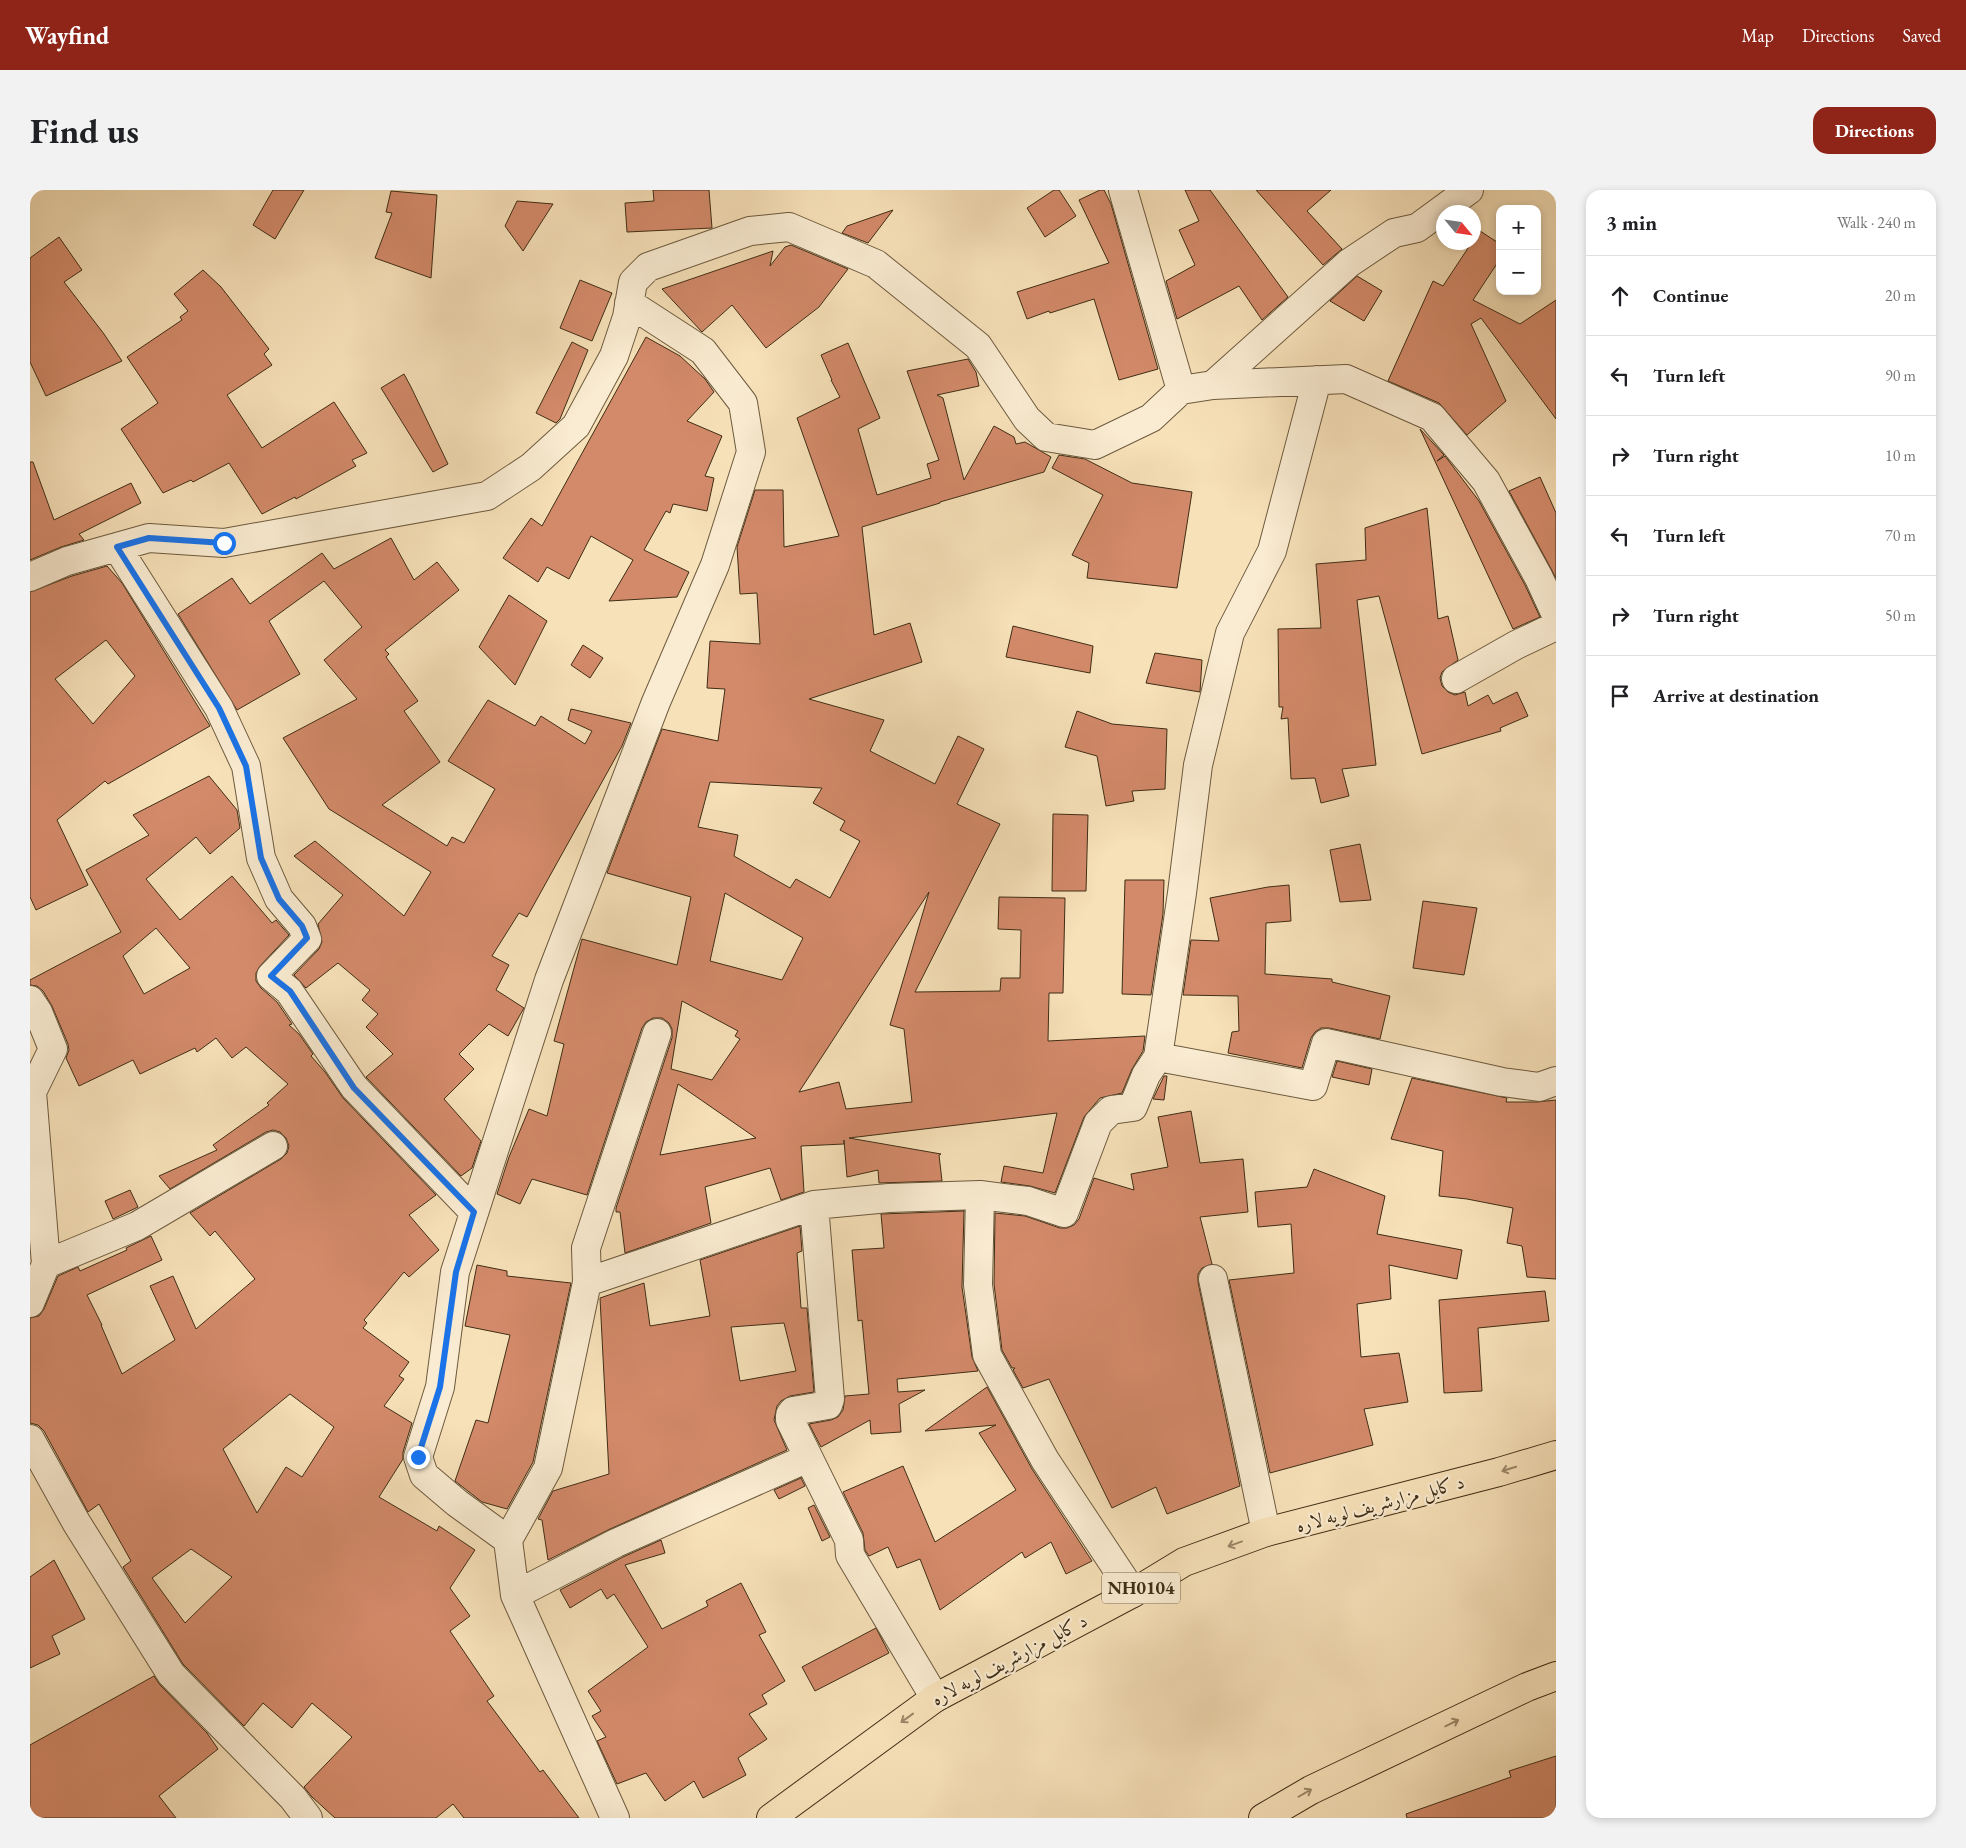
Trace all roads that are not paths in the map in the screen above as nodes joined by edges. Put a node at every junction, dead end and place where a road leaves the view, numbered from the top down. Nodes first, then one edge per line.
1 (1123, 190) edge
2 (1469, 190) edge
3 (629, 303) junction
4 (1317, 380) junction
5 (1213, 385) junction
6 (1181, 390) junction
7 (117, 547) junction
8 (30, 577) edge
9 (1556, 615) edge
10 (1556, 626) edge
11 (1456, 679) dead end
12 (30, 1000) edge
13 (657, 1033) dead end
14 (1158, 1057) junction
15 (1556, 1081) edge
16 (31, 1092) edge
17 (273, 1146) dead end
18 (980, 1194) junction
19 (814, 1204) junction
20 (474, 1212) junction
21 (46, 1264) junction
22 (1213, 1279) dead end
23 (587, 1282) junction
24 (30, 1303) edge
25 (30, 1439) edge
26 (1556, 1455) edge
27 (808, 1458) junction
28 (1266, 1532) junction
29 (508, 1540) junction
30 (1133, 1593) junction
31 (515, 1595) junction
32 (1556, 1676) edge
33 (935, 1698) junction
34 (308, 1818) edge
35 (615, 1818) edge
36 (771, 1818) edge
37 (1263, 1818) edge

1 - 6 street
2 - 5 street
3 - 6 street
3 - 7 street
3 - 20 street
4 - 5 street
4 - 9 street
4 - 14 street
5 - 6 street
7 - 8 street
7 - 20 street
10 - 11 street
12 - 16 street
13 - 23 street
14 - 15 street
14 - 18 street
16 - 21 street
17 - 21 street
18 - 19 street
18 - 30 street
19 - 23 street
19 - 27 street
20 - 29 street
21 - 24 street
22 - 28 street
23 - 29 street
25 - 34 street
26 -> 28 highway, د کابل مزارشریف لویه لاره / NH0104
27 - 31 street
27 - 33 street
28 -> 30 highway, د کابل مزارشریف لویه لاره / NH0104
29 - 31 street
30 - 33 highway, د کابل مزارشریف لویه لاره / NH0104
31 - 35 street
37 -> 32 highway
33 -> 36 highway, د کابل مزارشریف لویه لاره / NH0104

